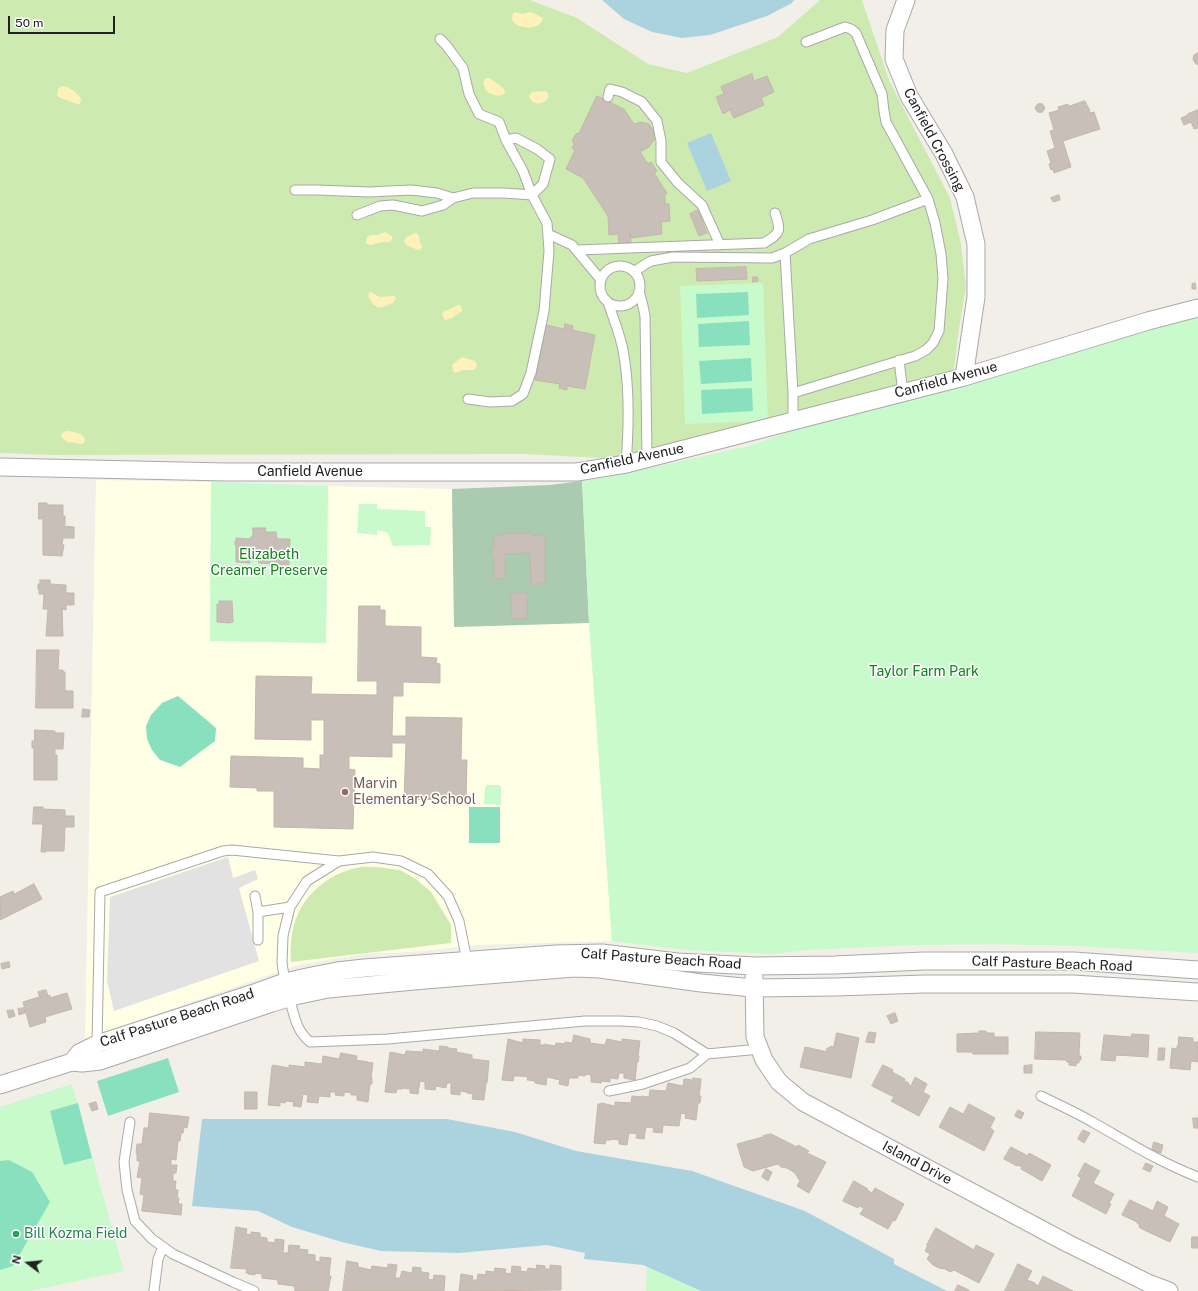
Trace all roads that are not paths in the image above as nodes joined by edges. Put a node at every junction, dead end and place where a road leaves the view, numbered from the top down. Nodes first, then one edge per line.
1 (906, 0) edge
2 (440, 39) dead end
3 (806, 42) dead end
4 (608, 97) dead end
5 (506, 140) junction
6 (295, 190) dead end
7 (532, 195) junction
8 (453, 198) junction
9 (928, 199) junction
10 (775, 213) dead end
11 (357, 215) dead end
12 (548, 234) junction
13 (720, 245) junction
14 (577, 250) junction
15 (785, 253) junction
16 (634, 272) junction
17 (601, 280) junction
18 (639, 291) junction
19 (608, 302) junction
20 (1198, 308) edge
21 (899, 360) junction
22 (964, 377) junction
23 (793, 393) junction
24 (903, 393) junction
25 (468, 399) dead end
26 (628, 406) junction
27 (645, 406) junction
28 (793, 421) junction
29 (646, 458) junction
30 (626, 464) junction
31 (0, 467) edge
32 (339, 861) junction
33 (255, 896) dead end
34 (290, 907) junction
35 (258, 912) junction
36 (258, 940) dead end
37 (467, 961) junction
38 (943, 961) junction
39 (755, 966) junction
40 (1161, 967) junction
41 (1198, 970) edge
42 (942, 984) junction
43 (754, 988) junction
44 (287, 990) junction
45 (1159, 990) junction
46 (1198, 992) edge
47 (97, 1044) junction
48 (760, 1049) junction
49 (708, 1054) junction
50 (72, 1062) junction
51 (0, 1085) edge
52 (609, 1091) dead end
53 (1041, 1096) dead end
54 (130, 1122) dead end
55 (1198, 1177) edge
56 (163, 1247) junction
57 (154, 1291) edge
58 (254, 1291) edge
59 (1169, 1291) edge

1 - 22 street, Canfield Crossing
2 - 5 lane
3 - 9 lane
4 - 13 lane
5 - 7 lane
5 - 7 lane
6 - 8 lane
7 - 8 lane
7 - 12 lane
8 - 11 lane
9 - 15 lane
9 - 21 lane
10 - 13 lane
12 - 14 lane
12 - 25 lane
13 - 14 lane
14 - 17 lane
15 - 16 lane
15 - 23 lane
16 - 17 lane
16 - 18 lane
17 - 19 lane
18 - 19 lane
18 - 27 lane
19 - 26 lane
20 - 22 street, Canfield Avenue
21 - 23 lane
21 - 24 lane
22 - 24 street, Canfield Avenue
23 - 28 lane
24 - 28 street, Canfield Avenue
26 - 27 lane
26 - 30 lane
27 - 29 lane
28 - 29 street, Canfield Avenue
29 - 30 street, Canfield Avenue
30 - 31 street, Canfield Avenue
32 - 34 lane
32 - 37 lane
32 - 47 lane
33 - 35 lane
34 - 35 lane
34 - 44 lane
35 - 36 lane
37 - 39 street, Calf Pasture Beach Road
37 - 44 street, Calf Pasture Beach Road
38 - 39 street, Calf Pasture Beach Road
38 - 40 street, Calf Pasture Beach Road
38 - 42 street
39 - 43 street, Island Drive
40 - 41 street, Calf Pasture Beach Road
40 - 45 street
42 - 43 street, Calf Pasture Beach Road
42 - 45 street, Calf Pasture Beach Road
43 - 44 street, Calf Pasture Beach Road
43 - 48 street, Island Drive
44 - 47 street, Calf Pasture Beach Road
44 - 49 lane
44 - 50 street, Calf Pasture Beach Road
45 - 46 street, Calf Pasture Beach Road
47 - 50 street, Calf Pasture Beach Road
48 - 49 lane
48 - 59 street, Island Drive
49 - 52 lane
50 - 51 street, Calf Pasture Beach Road
53 - 55 lane
54 - 56 lane
56 - 57 lane
56 - 58 lane

